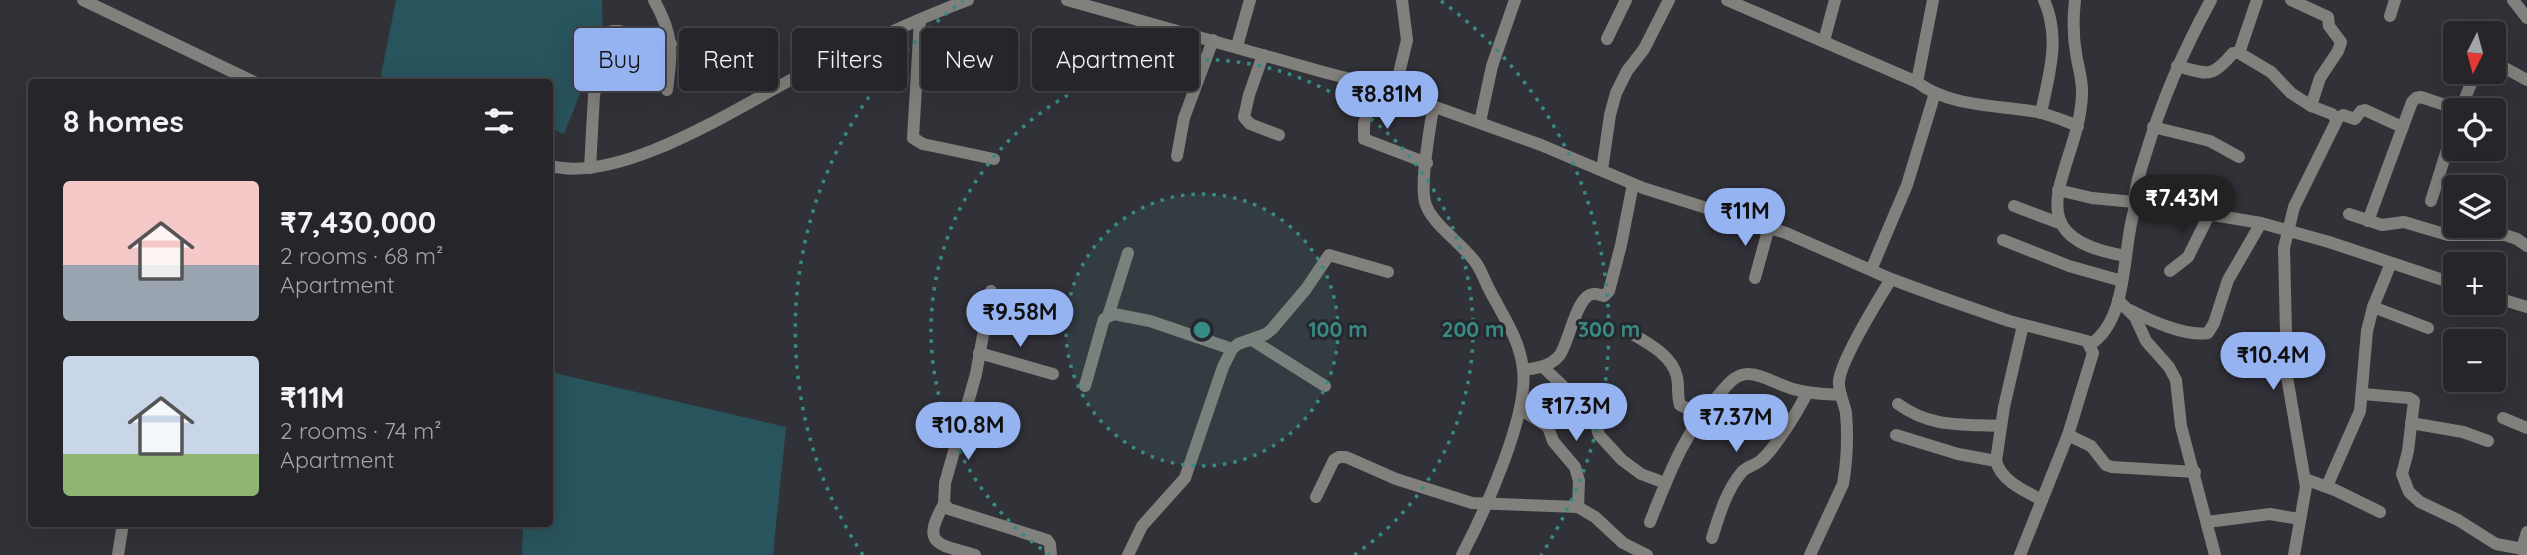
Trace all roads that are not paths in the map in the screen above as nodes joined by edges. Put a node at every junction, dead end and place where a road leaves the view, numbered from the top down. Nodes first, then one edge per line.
1 (83, 0) edge
2 (654, 0) edge
3 (968, 0) edge
4 (1066, 0) edge
5 (1250, 0) edge
6 (1402, 0) edge
7 (1515, 0) edge
8 (1626, 0) edge
9 (1669, 0) edge
10 (1728, 0) edge
11 (1835, 0) edge
12 (1933, 0) edge
13 (2044, 0) edge
14 (2076, 0) edge
15 (2211, 0) edge
16 (2257, 0) edge
17 (2291, 0) edge
18 (2395, 0) edge
19 (2513, 0) edge
20 (2318, 5) edge
21 (2390, 16) dead end
22 (2527, 18) edge
23 (920, 20) junction
24 (1607, 39) dead end
25 (1213, 40) junction
26 (1824, 41) junction
27 (671, 44) junction
28 (1237, 46) junction
29 (2239, 53) junction
30 (1264, 55) junction
31 (2177, 66) junction
32 (2506, 69) edge
33 (248, 79) edge
34 (2527, 80) edge
35 (1917, 82) junction
36 (1375, 85) junction
37 (667, 90) dead end
38 (1398, 91) junction
39 (1935, 93) junction
40 (2443, 104) edge
41 (2311, 106) junction
42 (1433, 107) junction
43 (2041, 113) junction
44 (2336, 118) junction
45 (1480, 122) junction
46 (2078, 126) junction
47 (2153, 127) junction
48 (2402, 127) junction
49 (1279, 135) dead end
50 (1177, 156) dead end
51 (2239, 157) dead end
52 (994, 159) dead end
53 (2443, 161) edge
54 (1427, 163) junction
55 (553, 167) edge
56 (590, 168) junction
57 (1602, 170) junction
58 (1633, 184) junction
59 (2058, 191) junction
60 (2431, 201) dead end
61 (2014, 206) dead end
62 (2134, 207) junction
63 (2210, 214) junction
64 (2349, 214) dead end
65 (2368, 222) junction
66 (2059, 223) junction
67 (2261, 223) junction
68 (1769, 227) junction
69 (2287, 230) junction
70 (2003, 240) dead end
71 (2527, 246) edge
72 (1128, 253) dead end
73 (2126, 256) junction
74 (2390, 262) junction
75 (1871, 270) junction
76 (2170, 271) dead end
77 (1388, 272) dead end
78 (1755, 278) dead end
79 (1891, 279) junction
80 (2443, 280) edge
81 (2122, 281) junction
82 (991, 291) dead end
83 (2118, 300) junction
84 (2506, 301) edge
85 (2373, 307) junction
86 (2527, 307) edge
87 (2130, 310) junction
88 (1108, 316) junction
89 (2023, 325) junction
90 (2428, 328) dead end
91 (1634, 335) dead end
92 (1252, 340) junction
93 (2091, 344) junction
94 (1232, 348) junction
95 (979, 353) junction
96 (1543, 367) junction
97 (1523, 370) junction
98 (1053, 374) dead end
99 (1085, 386) dead end
100 (1325, 386) dead end
101 (1807, 393) junction
102 (1841, 394) junction
103 (2363, 394) junction
104 (1898, 404) dead end
105 (1520, 409) junction
106 (1701, 415) junction
107 (2504, 418) dead end
108 (2411, 424) junction
109 (2001, 426) junction
110 (2527, 428) edge
111 (1896, 435) dead end
112 (2067, 435) junction
113 (2488, 441) dead end
114 (1996, 461) junction
115 (2195, 472) junction
116 (2305, 479) junction
117 (1665, 483) junction
118 (2327, 486) junction
119 (1316, 497) dead end
120 (2042, 500) junction
121 (944, 505) junction
122 (1487, 505) junction
123 (1578, 507) junction
124 (2380, 512) dead end
125 (2300, 519) junction
126 (1650, 522) dead end
127 (2207, 522) junction
128 (122, 527) edge
129 (2527, 532) edge
130 (1712, 538) dead end
131 (2524, 552) edge
132 (118, 555) edge
133 (975, 555) edge
134 (1051, 555) edge
135 (1128, 555) edge
136 (1462, 555) edge
137 (1647, 555) edge
138 (1810, 555) edge
139 (2020, 555) edge
140 (2215, 555) edge
141 (2294, 555) edge

1 - 33 street
2 - 27 street
3 - 23 street
4 - 25 street
5 - 28 street
6 - 38 street
7 - 45 street
8 - 24 street
9 - 57 street
10 - 26 street
11 - 26 street
12 - 35 street
13 - 43 street
14 - 46 street
15 - 31 street
16 - 29 street
17 - 20 street
18 - 21 street
19 - 22 street
20 - 41 street
23 - 52 street
23 - 56 street
25 - 28 street
25 - 50 street
26 - 35 street
27 - 37 street
27 - 56 street
28 - 30 street
29 - 31 street
29 - 41 street
30 - 36 street
30 - 49 street
31 - 47 street
32 - 34 street
35 - 39 street
36 - 38 street
36 - 54 street
38 - 42 street
39 - 43 street
39 - 75 street
40 - 48 street
41 - 44 street
42 - 45 street
42 - 54 street
43 - 46 street
44 - 48 street
44 - 69 street
45 - 57 street
46 - 59 street
47 - 51 street
47 - 62 street
48 - 65 street
53 - 60 street
54 - 97 street
55 - 56 street
57 - 58 street
58 - 68 street
58 - 96 street
59 - 62 street
59 - 66 street
61 - 66 street
62 - 63 street
62 - 73 street
63 - 67 street
63 - 76 street
64 - 65 street
65 - 71 street
66 - 73 street
67 - 69 street
67 - 87 street
68 - 75 street
68 - 78 street
69 - 74 street
69 - 116 street
70 - 81 street
72 - 88 street
73 - 81 street
74 - 80 street
74 - 85 street
75 - 79 street
77 - 92 street
79 - 89 street
79 - 102 street
81 - 83 street
82 - 95 street
83 - 87 street
83 - 93 street
84 - 86 street
85 - 90 street
85 - 103 street
87 - 115 street
88 - 94 street
88 - 99 street
89 - 93 street
89 - 109 street
91 - 106 street
92 - 94 street
92 - 100 street
93 - 112 street
94 - 135 street
95 - 98 street
95 - 121 street
96 - 97 street
96 - 117 street
97 - 105 street
101 - 102 street
101 - 106 street
101 - 130 street
102 - 138 street
103 - 108 street
103 - 118 street
104 - 109 street
105 - 122 street
105 - 123 street
106 - 117 street
107 - 110 street
108 - 113 street
108 - 131 street
109 - 114 street
111 - 114 street
112 - 115 street
112 - 120 street
114 - 120 street
115 - 127 street
116 - 118 street
116 - 125 street
117 - 126 street
118 - 124 street
119 - 122 street
120 - 139 street
121 - 133 street
121 - 134 street
122 - 123 street
122 - 136 street
123 - 137 street
125 - 127 street
125 - 141 street
127 - 140 street
128 - 132 street
129 - 131 street

